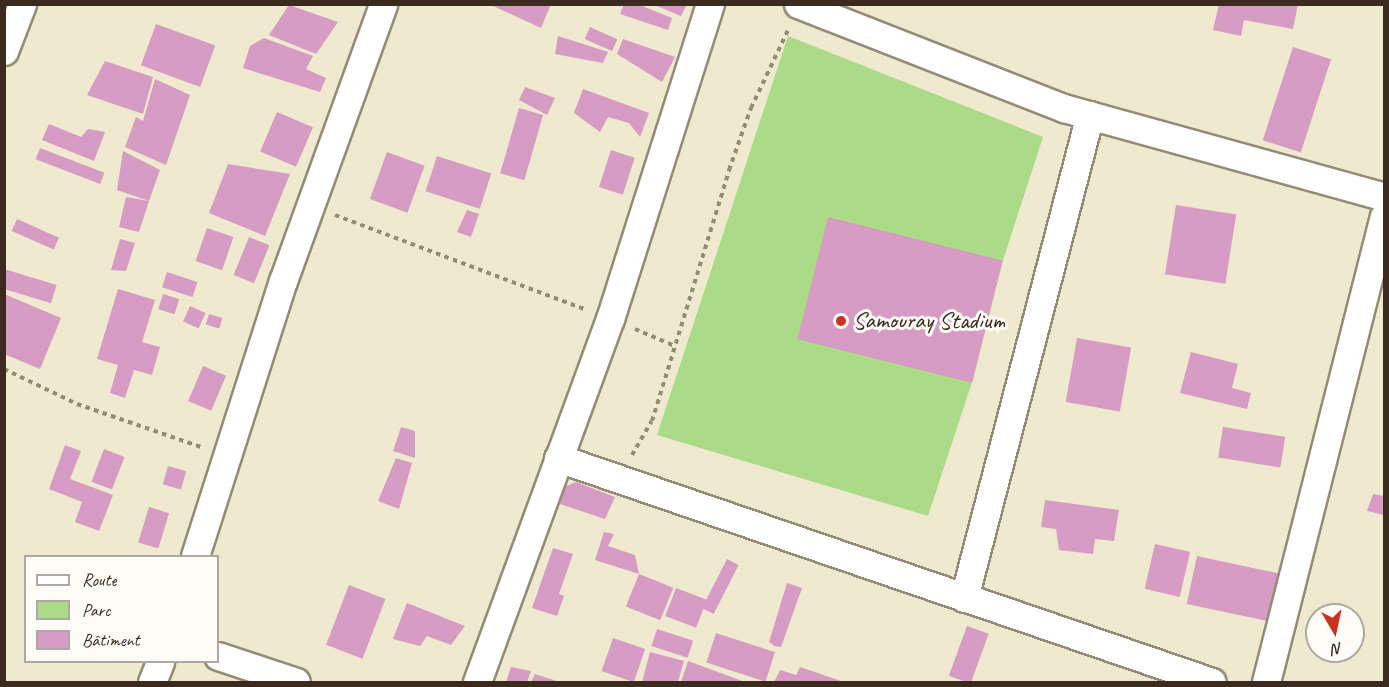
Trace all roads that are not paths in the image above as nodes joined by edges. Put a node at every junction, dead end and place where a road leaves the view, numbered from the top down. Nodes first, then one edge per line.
1 (22, 4) edge
2 (383, 4) edge
3 (710, 4) edge
4 (794, 15) edge
5 (4, 51) edge
6 (1090, 115) junction
7 (1384, 197) edge
8 (1384, 217) edge
9 (558, 458) junction
10 (195, 555) edge
11 (964, 598) junction
12 (219, 656) edge
13 (160, 663) edge
14 (152, 682) edge
15 (296, 682) edge
16 (477, 682) edge
17 (1212, 682) edge
18 (1266, 682) edge

1 - 5 street
2 - 10 street
3 - 9 street
4 - 6 street
6 - 7 street
6 - 11 street
8 - 18 street
9 - 11 street
9 - 16 street
11 - 17 street
12 - 15 street
13 - 14 street

